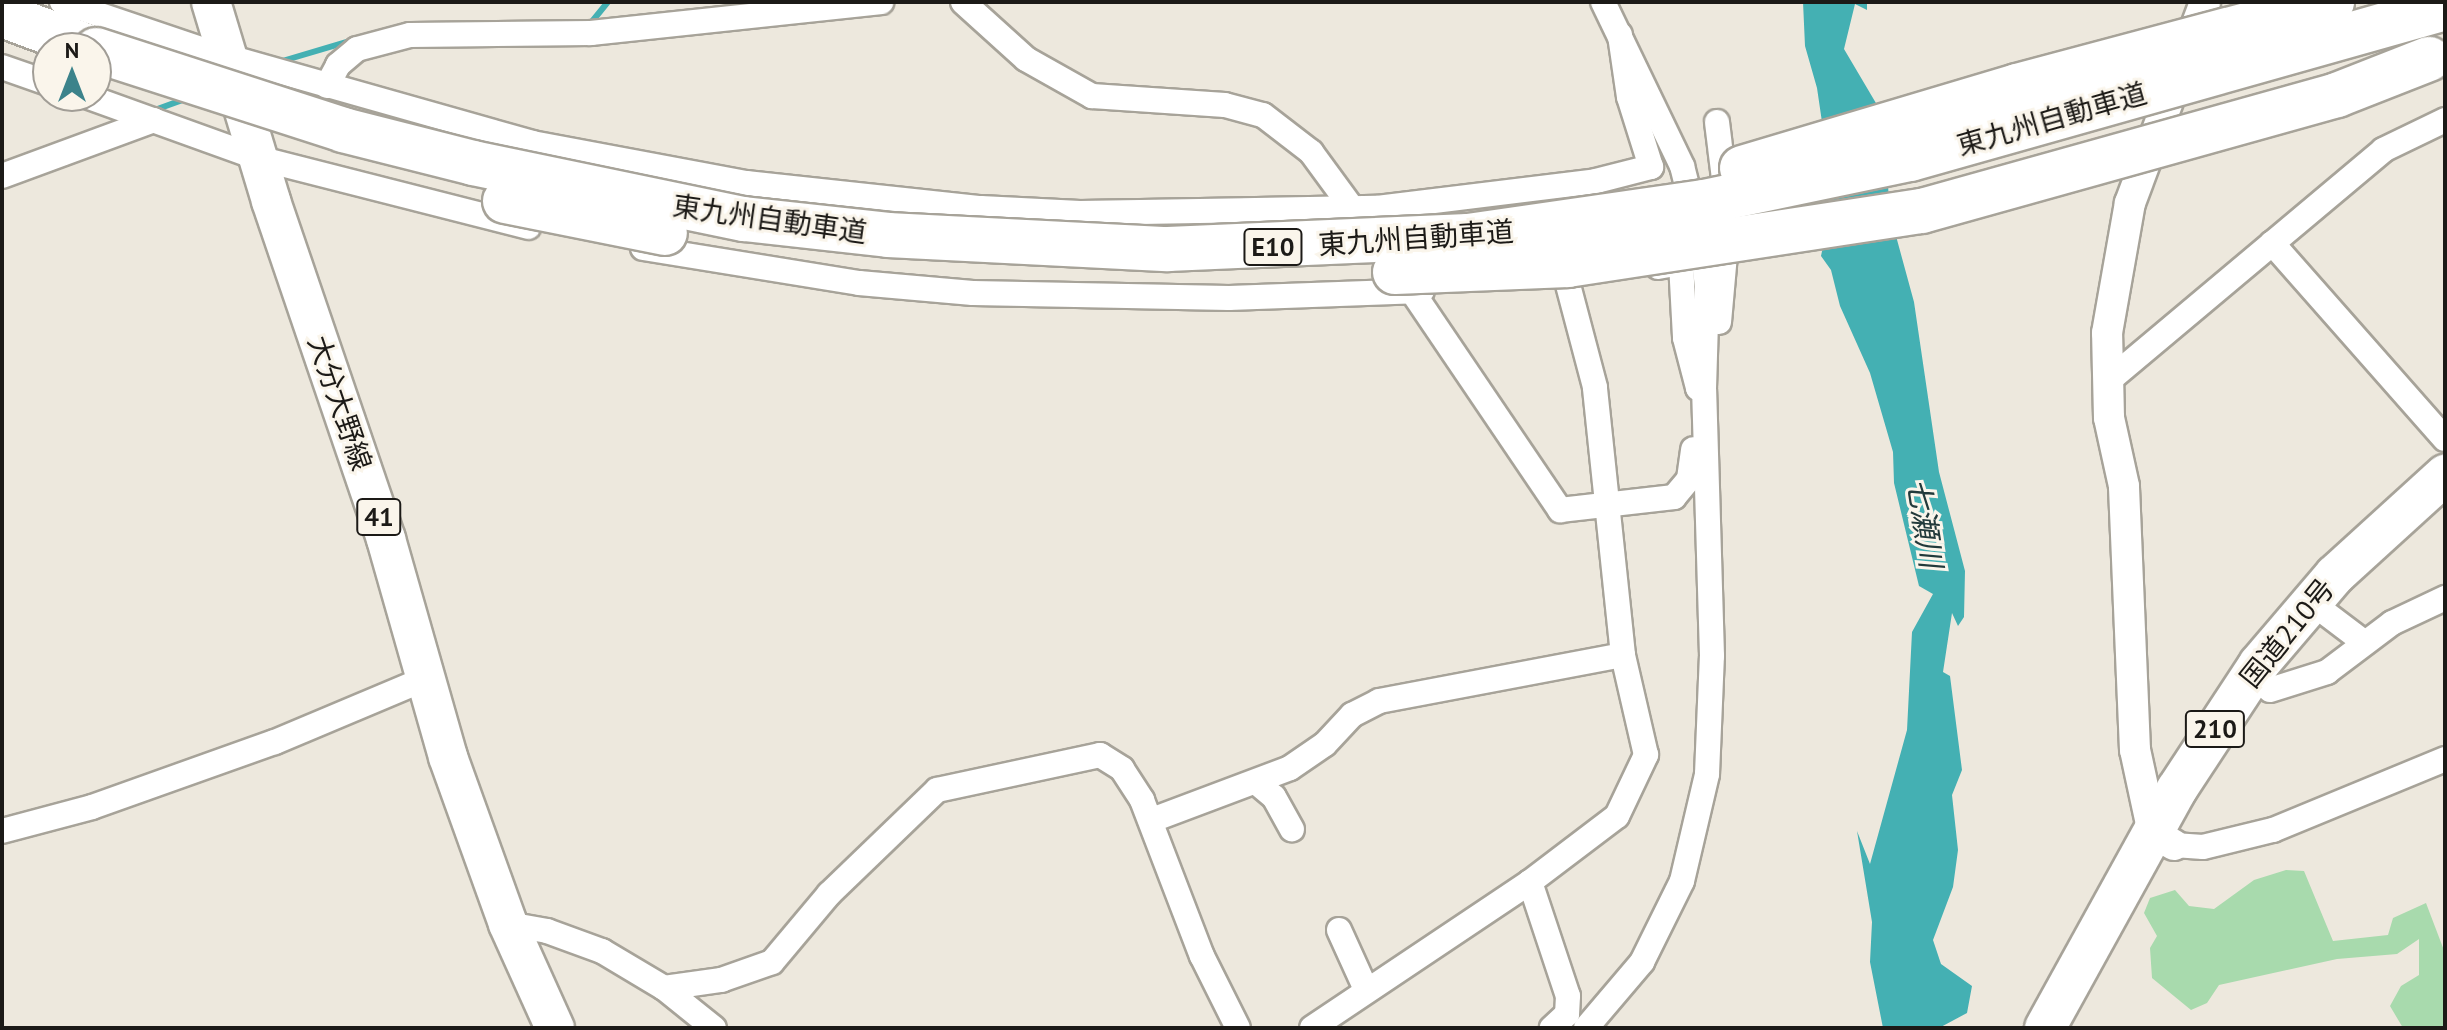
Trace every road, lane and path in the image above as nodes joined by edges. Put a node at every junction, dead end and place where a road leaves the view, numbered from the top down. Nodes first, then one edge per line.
1 (62, 2) edge
2 (211, 2) edge
3 (881, 2) edge
4 (963, 2) edge
5 (1603, 2) edge
6 (2205, 2) edge
7 (2332, 2) edge
8 (2445, 8) edge
9 (2, 15) edge
10 (48, 32) edge
11 (1620, 35) junction
12 (2, 47) edge
13 (2440, 50) edge
14 (112, 55) edge
15 (32, 57) edge
16 (228, 57) junction
17 (2, 67) edge
18 (32, 77) edge
19 (112, 85) edge
20 (327, 86) junction
21 (112, 105) edge
22 (154, 120) junction
23 (2445, 120) edge
24 (1717, 122) dead end
25 (258, 158) junction
26 (2, 176) edge
27 (1353, 209) junction
28 (1544, 228) junction
29 (2272, 243) junction
30 (1567, 281) junction
31 (1404, 282) junction
32 (1706, 352) junction
33 (2107, 382) junction
34 (1701, 389) junction
35 (2445, 439) edge
36 (2445, 475) edge
37 (2445, 506) edge
38 (1607, 508) junction
39 (2445, 598) edge
40 (2328, 615) junction
41 (2365, 643) junction
42 (1623, 655) junction
43 (425, 679) junction
44 (2270, 690) junction
45 (2445, 759) edge
46 (1256, 782) junction
47 (1152, 820) junction
48 (1292, 829) dead end
49 (2, 831) edge
50 (2164, 839) junction
51 (1530, 882) junction
52 (508, 924) junction
53 (1339, 930) dead end
54 (1363, 983) dead end
55 (664, 988) junction
56 (555, 1028) edge
57 (714, 1028) edge
58 (1238, 1028) edge
59 (1312, 1028) edge
60 (1552, 1028) edge
61 (1586, 1028) edge
62 (2045, 1028) edge
63 (2074, 1028) edge

1 - 16 street
2 - 16 main road, 大分大野線 / 41
3 - 20 street
4 - 27 street
5 - 11 street
6 - 33 street
7 - 28 highway, bridge
8 - 28 highway, 東九州自動車道 / E10, bridge
9 - 10 highway, 東九州自動車道 / E10
11 - 27 street
11 - 32 street
12 - 15 highway
13 - 31 highway, 東九州自動車道 / E10, bridge
14 - 28 highway, 東九州自動車道 / E10, bridge
16 - 20 street
16 - 25 main road, 大分大野線 / 41
17 - 18 street
19 - 31 highway, 東九州自動車道 / E10, bridge
20 - 27 street
21 - 22 street
22 - 25 street
22 - 26 street
23 - 29 street
24 - 32 street
25 - 31 street
25 - 43 main road, 大分大野線 / 41
27 - 31 street
29 - 33 street
29 - 35 street
30 - 31 street
30 - 34 street
30 - 38 street
31 - 38 street
32 - 34 street
33 - 50 street
34 - 38 street
34 - 61 street
36 - 50 highway, 国道210号 / 210
37 - 40 highway, 国道210号 / 210
38 - 42 street
39 - 41 street
40 - 41 street
40 - 44 highway, 国道210号 / 210
41 - 44 street
42 - 46 street
42 - 51 street
43 - 49 street
43 - 52 main road, 大分大野線 / 41
44 - 50 highway, 国道210号 / 210
45 - 50 street
46 - 47 street
46 - 48 street
47 - 55 street
47 - 58 street
50 - 62 highway, 国道210号 / 210
50 - 63 highway, 国道210号 / 210
51 - 59 street
51 - 60 street
52 - 55 street
52 - 56 main road, 大分大野線 / 41
53 - 54 street
55 - 57 street

